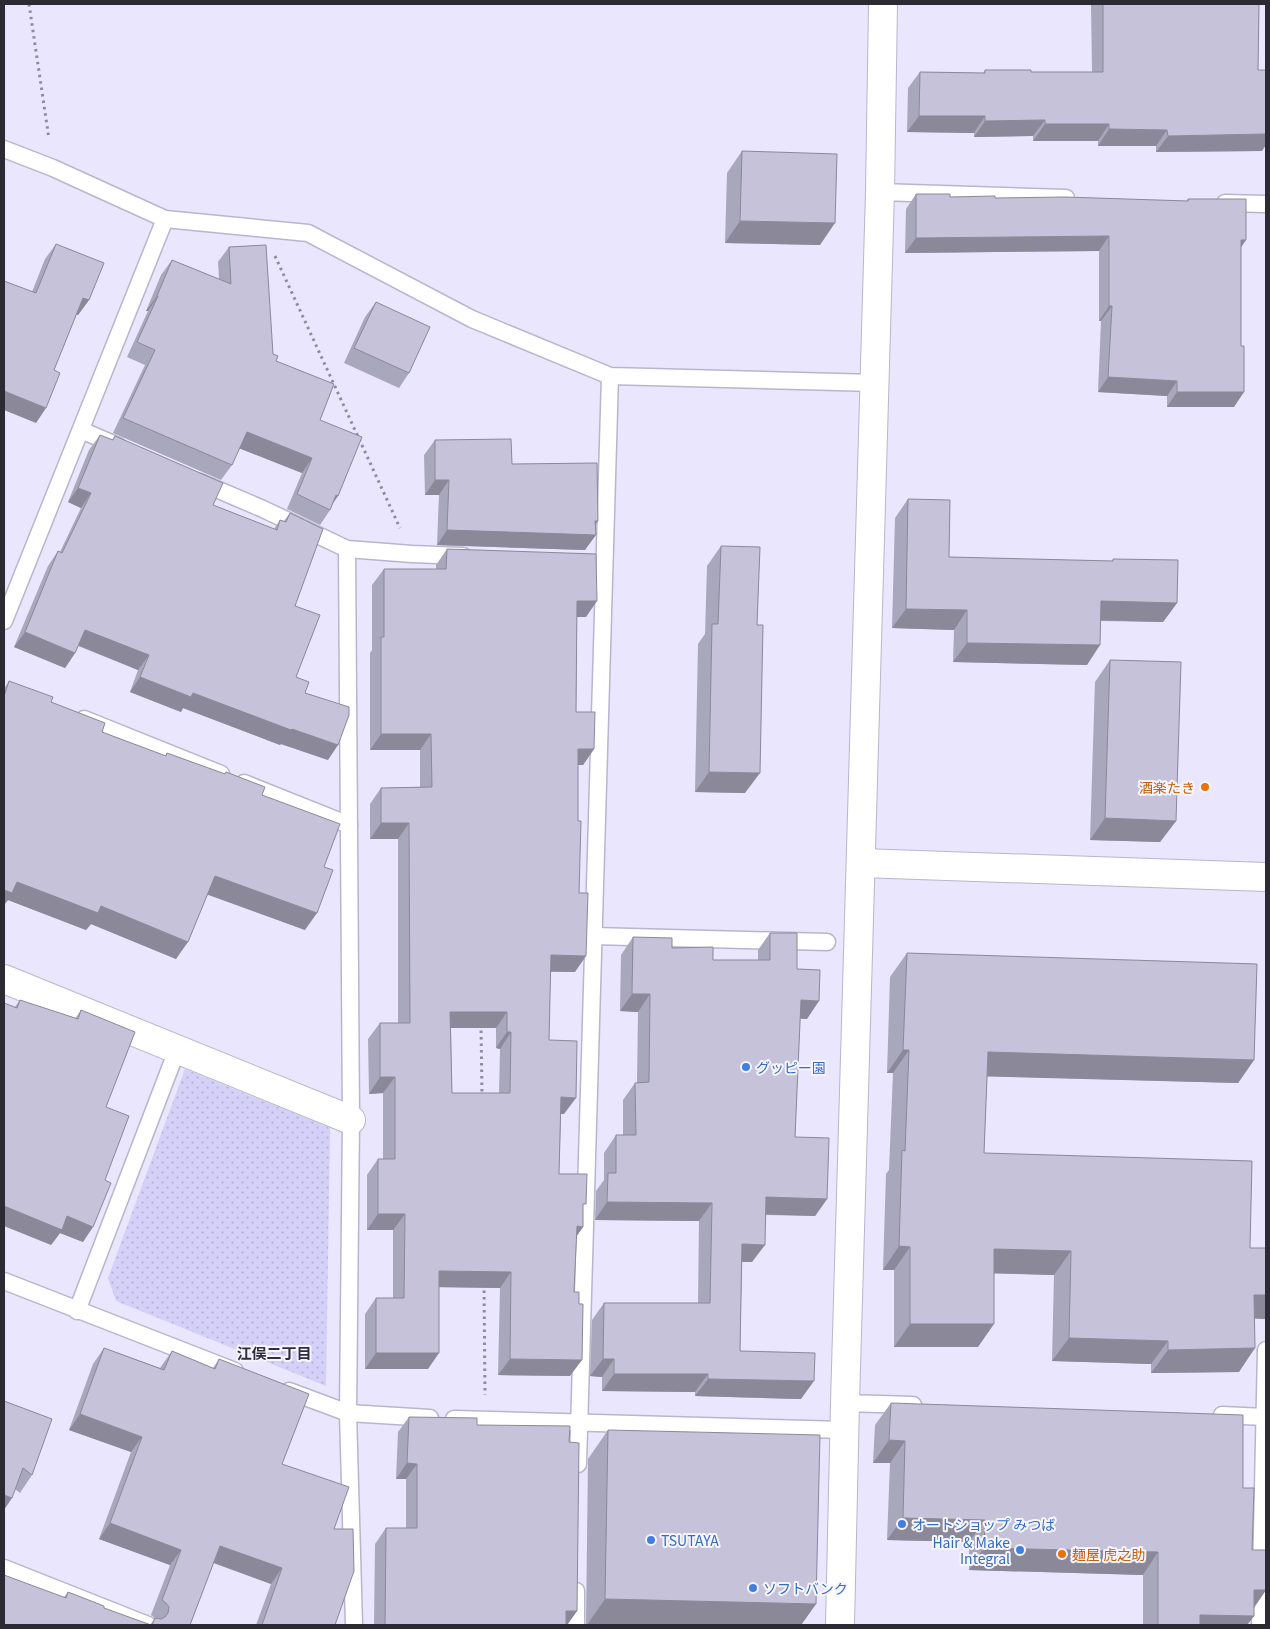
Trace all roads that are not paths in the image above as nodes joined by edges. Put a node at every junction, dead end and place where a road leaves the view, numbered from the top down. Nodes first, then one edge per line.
1 (883, 4) edge
2 (4, 149) edge
3 (880, 192) junction
4 (1078, 198) edge
5 (1207, 202) edge
6 (1266, 204) edge
7 (165, 219) junction
8 (610, 376) junction
9 (875, 383) junction
10 (81, 430) junction
11 (135, 454) edge
12 (190, 477) edge
13 (347, 549) junction
14 (479, 557) edge
15 (584, 560) edge
16 (604, 561) junction
17 (4, 621) edge
18 (67, 712) edge
19 (349, 825) junction
20 (861, 863) junction
21 (1266, 877) edge
22 (593, 936) junction
23 (827, 942) dead end
24 (4, 979) edge
25 (177, 1050) junction
26 (351, 1120) junction
27 (4, 1281) edge
28 (77, 1311) junction
29 (1266, 1350) edge
30 (245, 1374) edge
31 (273, 1385) edge
32 (933, 1406) edge
33 (348, 1413) junction
34 (1207, 1415) edge
35 (845, 1416) junction
36 (1266, 1417) edge
37 (579, 1423) junction
38 (578, 1481) edge
39 (4, 1568) edge
40 (576, 1577) edge
41 (148, 1625) edge
42 (354, 1625) edge
43 (576, 1625) edge
44 (840, 1625) edge
45 (1260, 1625) edge

1 - 3 street
2 - 7 lane
3 - 4 lane
3 - 9 street
5 - 6 lane
7 - 8 lane
7 - 10 lane
8 - 9 lane
8 - 16 lane
9 - 20 street
10 - 11 lane
10 - 17 lane
12 - 13 lane
13 - 14 lane
13 - 19 lane
15 - 16 lane
16 - 22 lane
18 - 19 lane
19 - 26 lane
20 - 21 street
20 - 35 street
22 - 23 lane
22 - 37 lane
24 - 25 street
25 - 26 street
25 - 28 lane
26 - 33 lane
27 - 28 lane
28 - 30 lane
29 - 36 lane
31 - 33 lane
32 - 35 lane
33 - 37 lane
33 - 42 lane
34 - 36 lane
35 - 37 lane
35 - 44 street
36 - 45 lane
37 - 38 lane
39 - 41 lane
40 - 43 lane

